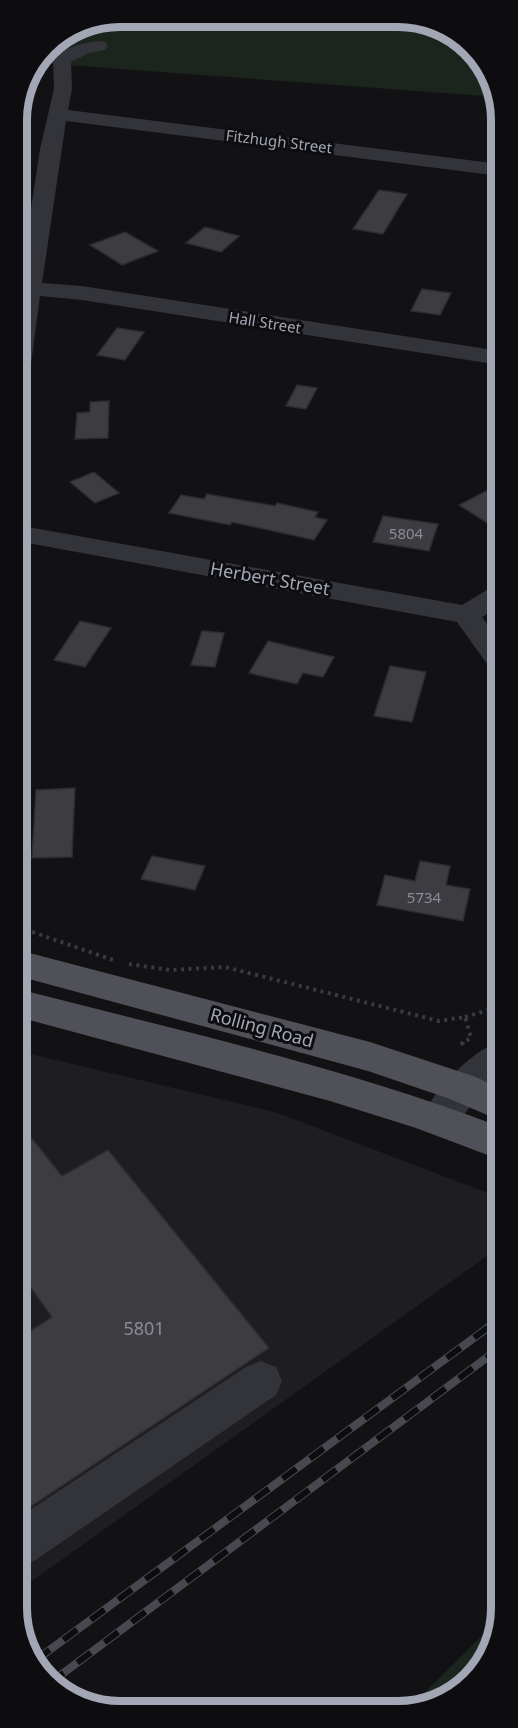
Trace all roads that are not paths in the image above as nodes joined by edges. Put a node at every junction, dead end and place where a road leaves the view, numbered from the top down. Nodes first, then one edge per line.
1 (99, 46) dead end
2 (59, 108) junction
3 (491, 169) edge
4 (27, 268) edge
5 (27, 288) edge
6 (491, 357) edge
7 (27, 534) edge
8 (491, 600) edge
9 (466, 615) junction
10 (491, 650) edge
11 (27, 965) edge
12 (27, 1005) edge
13 (484, 1069) edge
14 (491, 1084) edge
15 (439, 1119) junction
16 (491, 1140) edge
17 (261, 1381) dead end
18 (27, 1539) edge

1 - 2 street
2 - 3 street, Fitzhugh Street
2 - 4 street
5 - 6 street, Hall Street
7 - 9 street, Herbert Street
8 - 9 street
9 - 10 street
11 - 13 main road, Rolling Road
12 - 15 main road
13 - 14 main road, Rolling Road
13 - 15 street
15 - 16 main road
17 - 18 street

